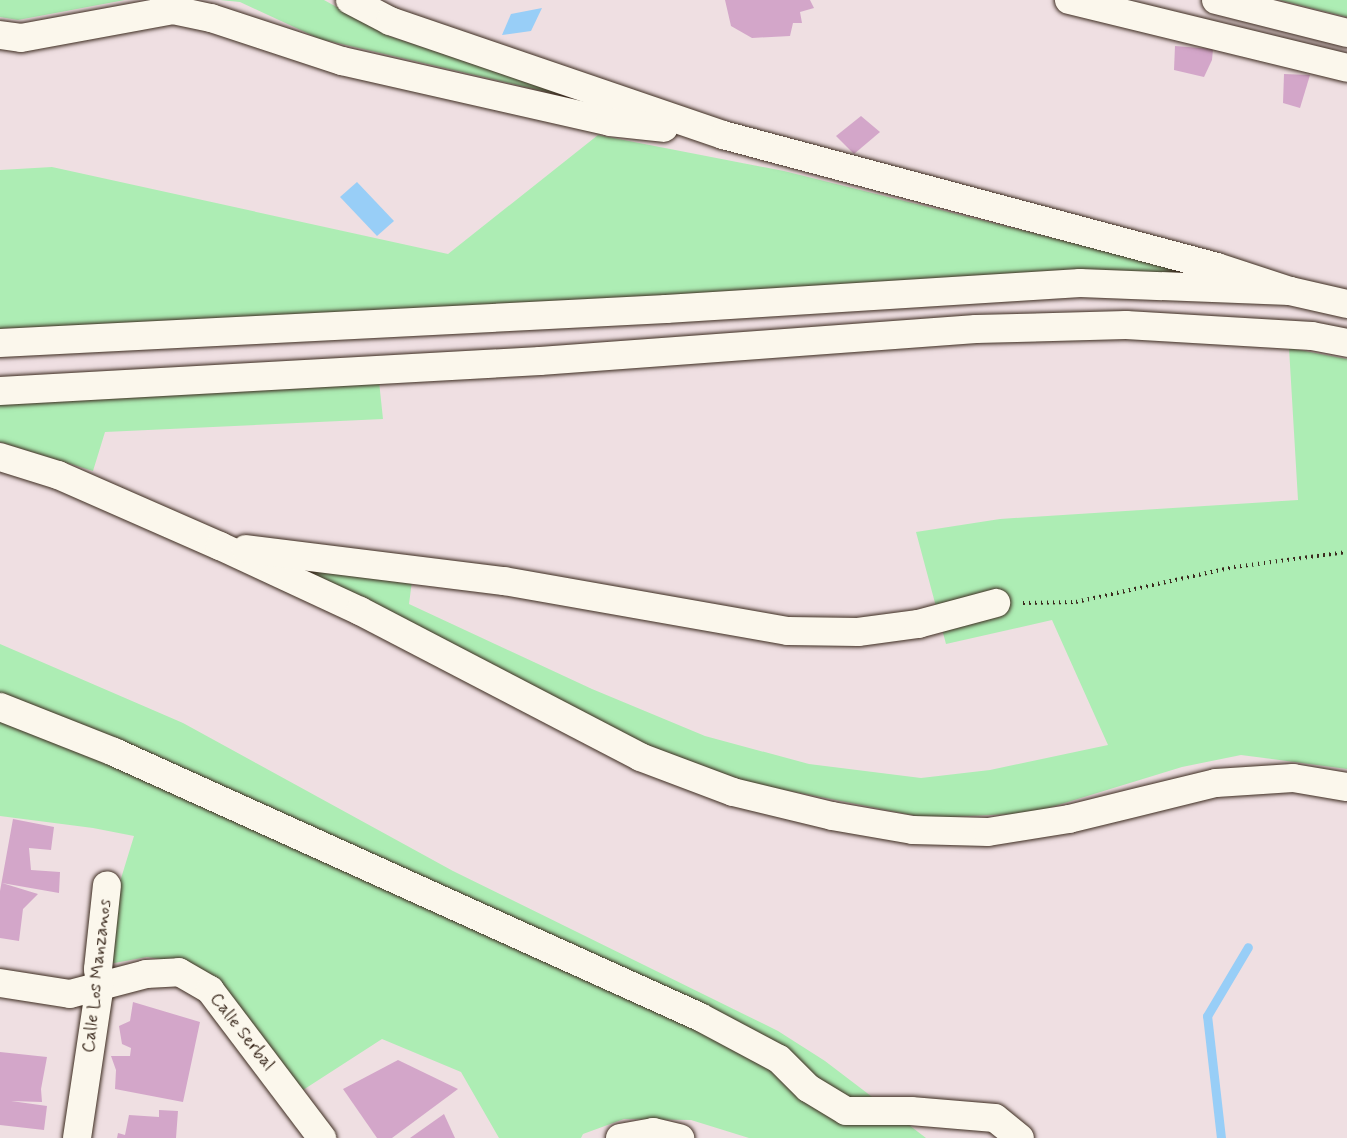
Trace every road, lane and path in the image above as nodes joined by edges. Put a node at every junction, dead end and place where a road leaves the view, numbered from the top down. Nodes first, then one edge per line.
1 (350, 0) edge
2 (1069, 0) edge
3 (1216, 0) edge
4 (1347, 33) edge
5 (0, 36) edge
6 (1347, 68) edge
7 (723, 135) junction
8 (1290, 291) junction
9 (1347, 304) edge
10 (0, 343) edge
11 (1347, 343) edge
12 (0, 391) edge
13 (0, 457) edge
14 (220, 546) junction
15 (1347, 552) edge
16 (996, 603) joint
17 (0, 707) edge
18 (1347, 787) edge
19 (107, 885) dead end
20 (0, 983) edge
21 (100, 985) junction
22 (77, 1138) edge
23 (322, 1138) edge
24 (620, 1138) edge
25 (680, 1138) edge
26 (1020, 1138) edge

1 - 7 street
2 - 6 street
3 - 4 street
5 - 7 street
7 - 8 street
8 - 9 street
8 - 10 street
11 - 12 street
13 - 14 street
14 - 16 street
14 - 18 street
15 - 16 path
17 - 26 street
19 - 21 street, Calle Los Manzanos
20 - 21 street, Calle Serbal
21 - 22 street, Calle Los Manzanos
21 - 23 street, Calle Serbal
24 - 25 street

